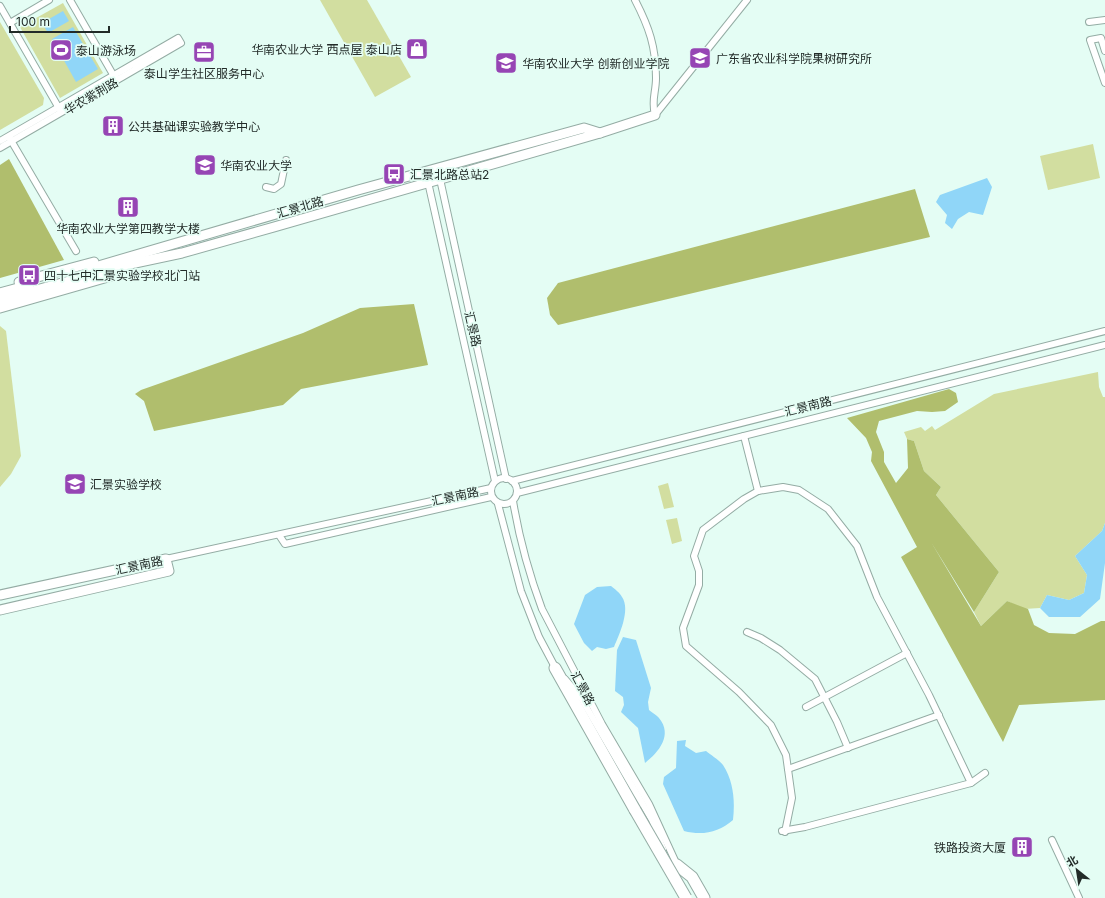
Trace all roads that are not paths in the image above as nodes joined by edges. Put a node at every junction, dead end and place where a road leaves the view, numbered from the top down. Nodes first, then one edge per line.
1 (49, 0) edge
2 (70, 0) edge
3 (635, 0) edge
4 (747, 0) edge
5 (0, 6) edge
6 (1105, 20) edge
7 (1089, 22) dead end
8 (10, 23) junction
9 (179, 40) dead end
10 (1105, 50) edge
11 (115, 78) junction
12 (1105, 83) edge
13 (60, 110) junction
14 (655, 115) junction
15 (600, 133) junction
16 (10, 139) junction
17 (0, 141) edge
18 (0, 148) edge
19 (286, 160) dead end
20 (429, 171) junction
21 (440, 179) junction
22 (428, 182) junction
23 (266, 186) dead end
24 (76, 251) dead end
25 (182, 253) junction
26 (139, 255) junction
27 (44, 284) junction
28 (0, 287) edge
29 (0, 293) edge
30 (0, 300) edge
31 (0, 308) edge
32 (1105, 331) edge
33 (1105, 345) edge
34 (744, 436) junction
35 (509, 480) junction
36 (495, 481) junction
37 (491, 488) junction
38 (758, 491) junction
39 (517, 493) junction
40 (492, 497) junction
41 (513, 501) junction
42 (498, 504) junction
43 (279, 535) junction
44 (166, 559) junction
45 (0, 595) edge
46 (0, 610) edge
47 (746, 632) dead end
48 (907, 653) junction
49 (555, 668) junction
50 (824, 696) junction
51 (806, 707) dead end
52 (939, 715) junction
53 (848, 748) junction
54 (788, 769) junction
55 (985, 773) dead end
56 (971, 783) junction
57 (1052, 840) dead end
58 (674, 867) junction
59 (686, 898) edge
60 (704, 898) edge
61 (1080, 898) edge

1 - 8 street
2 - 11 street
3 - 14 street
4 - 14 street
5 - 8 street
6 - 7 street
8 - 13 street
9 - 11 street, 华农紫荆路
10 - 12 street
11 - 13 street, 华农紫荆路
13 - 16 street, 华农紫荆路
14 - 15 street, 汇景北路
15 - 20 street, 汇景北路
15 - 21 street, 汇景北路
16 - 17 street, 华农紫荆路
16 - 18 street, 华农紫荆路
16 - 24 street
19 - 23 street
20 - 21 street
20 - 22 street, 汇景路
20 - 26 street, 汇景北路
21 - 22 street, 汇景北路
21 - 35 street, 汇景路
22 - 25 street, 汇景北路
22 - 36 street, 汇景路
25 - 27 street, 汇景北路
25 - 31 street
26 - 27 street, 汇景北路
26 - 28 street
27 - 29 street, 汇景北路
27 - 30 street, 汇景北路
32 - 35 street, 汇景南路
33 - 34 street, 汇景南路
34 - 38 street
34 - 39 street, 汇景南路
35 - 36 street
35 - 39 street
36 - 37 street
37 - 40 street
37 - 43 street, 汇景南路
38 - 48 street
38 - 54 street
39 - 41 street
40 - 42 street
40 - 43 street, 汇景南路
41 - 42 street
41 - 58 street, 汇景路
42 - 49 street, 汇景路
43 - 44 street, 汇景南路
44 - 45 street, 汇景南路
44 - 46 street, 汇景南路
47 - 50 street
48 - 50 street
48 - 52 street
49 - 58 street, 汇景路
49 - 59 highway, bridge
50 - 51 street
50 - 53 street
52 - 53 street
52 - 56 street
53 - 54 street
54 - 56 street
55 - 56 street
57 - 61 street
58 - 59 highway
58 - 60 highway

